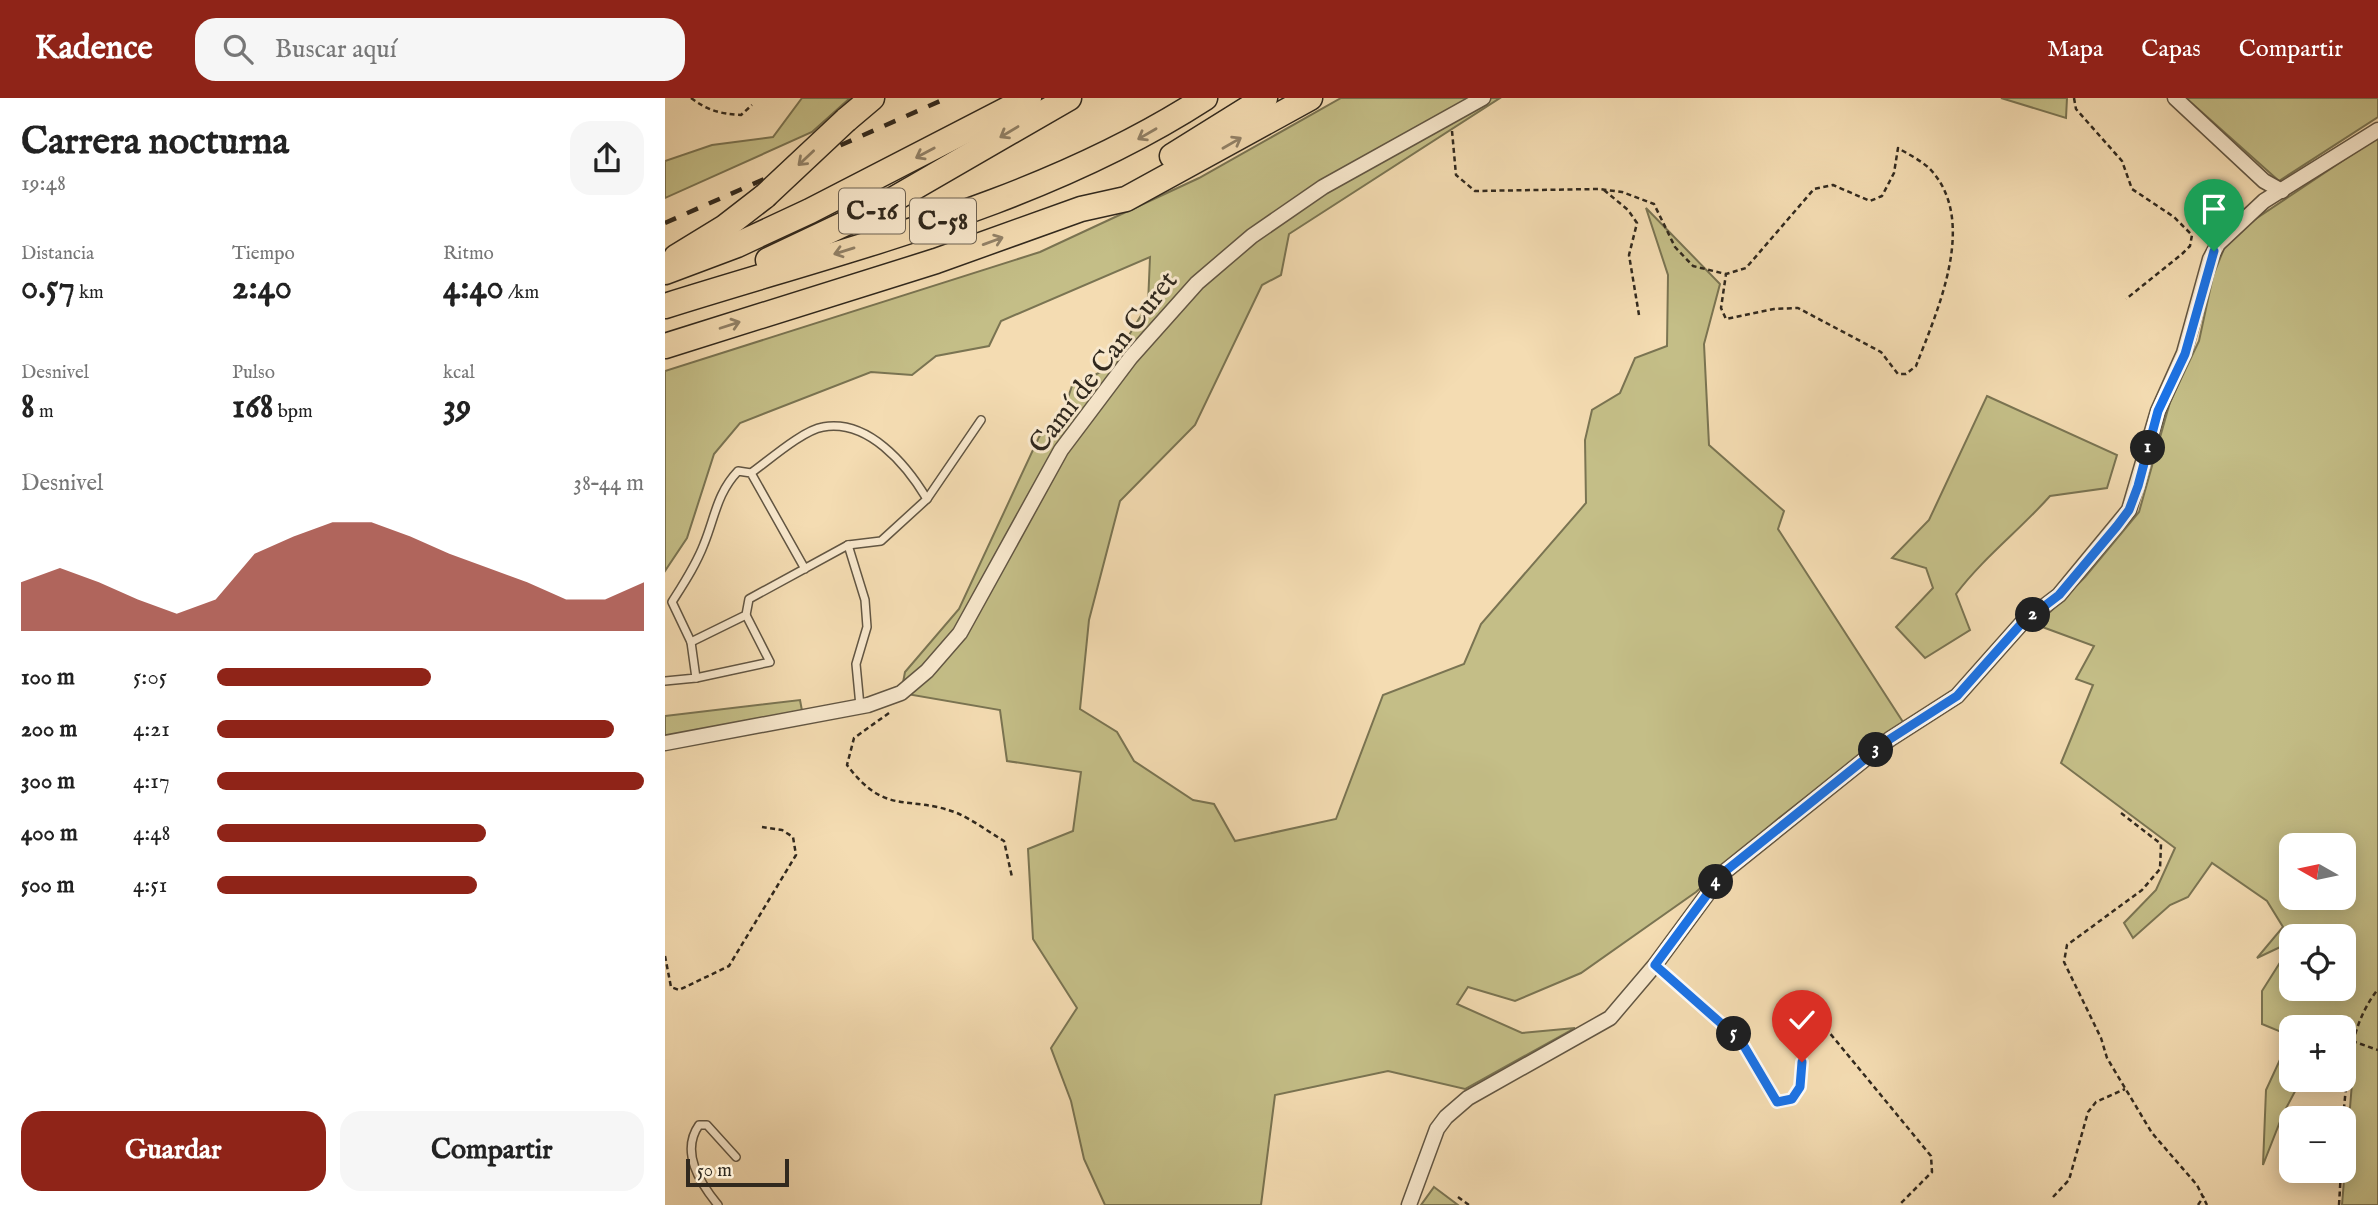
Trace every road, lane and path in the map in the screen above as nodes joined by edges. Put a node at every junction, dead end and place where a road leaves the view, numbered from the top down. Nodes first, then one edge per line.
1 (691, 98) edge
2 (872, 98) edge
3 (1029, 98) edge
4 (1069, 98) edge
5 (1205, 98) edge
6 (1265, 98) edge
7 (1310, 98) edge
8 (1483, 98) edge
9 (2074, 98) edge
10 (2175, 98) edge
11 (752, 105) dead end
12 (1451, 118) junction
13 (2378, 130) edge
14 (1604, 190) junction
15 (2282, 191) junction
16 (1081, 209) junction
17 (665, 262) edge
18 (665, 272) edge
19 (1725, 274) junction
20 (2126, 299) dead end
21 (665, 306) edge
22 (1639, 315) dead end
23 (665, 346) edge
24 (981, 420) dead end
25 (751, 473) junction
26 (927, 499) junction
27 (848, 545) junction
28 (806, 569) junction
29 (746, 615) junction
30 (691, 642) junction
31 (696, 678) junction
32 (665, 681) edge
33 (891, 696) junction
34 (860, 706) junction
35 (665, 743) edge
36 (2121, 813) dead end
37 (762, 827) dead end
38 (1012, 877) dead end
39 (665, 956) edge
40 (1655, 965) junction
41 (2378, 989) edge
42 (2356, 1031) edge
43 (2356, 1042) edge
44 (2378, 1050) edge
45 (2125, 1089) junction
46 (736, 1157) dead end
47 (2340, 1183) edge
48 (2204, 1196) junction
49 (1458, 1197) dead end
50 (2053, 1197) dead end
51 (718, 1205) edge
52 (1409, 1205) edge
53 (1469, 1205) edge
54 (1899, 1205) edge
55 (2198, 1205) edge
56 (2207, 1205) edge
57 (2339, 1205) edge

1 - 11 path
2 -> 17 highway, bridge
3 -> 18 highway
4 -> 21 highway, C-16
5 -> 21 highway, C-58
6 - 16 highway
16 -> 7 highway, C-16
8 - 12 street, Camí de Can Curet
9 - 20 path
10 - 15 street
12 - 14 path
12 - 33 street, Camí de Can Curet
13 - 15 street
14 - 19 path
14 - 22 path
15 - 40 street
23 -> 16 highway, C-16
19 - 19 path
24 - 26 lane
25 - 26 lane
25 - 28 lane
25 - 30 lane
26 - 27 lane
27 - 28 lane
27 - 34 lane
28 - 29 lane
29 - 30 lane
29 - 31 lane
30 - 31 lane
31 - 32 lane
33 - 34 street, Camí de Can Curet
33 - 38 path
34 - 35 street, Camí de Can Curet
36 - 45 path
37 - 39 path
40 - 52 street
40 - 54 path
41 - 42 path
43 - 44 path
45 - 48 path
45 - 50 path
46 - 51 lane
47 - 57 path
48 - 55 path
48 - 56 path
49 - 53 path

